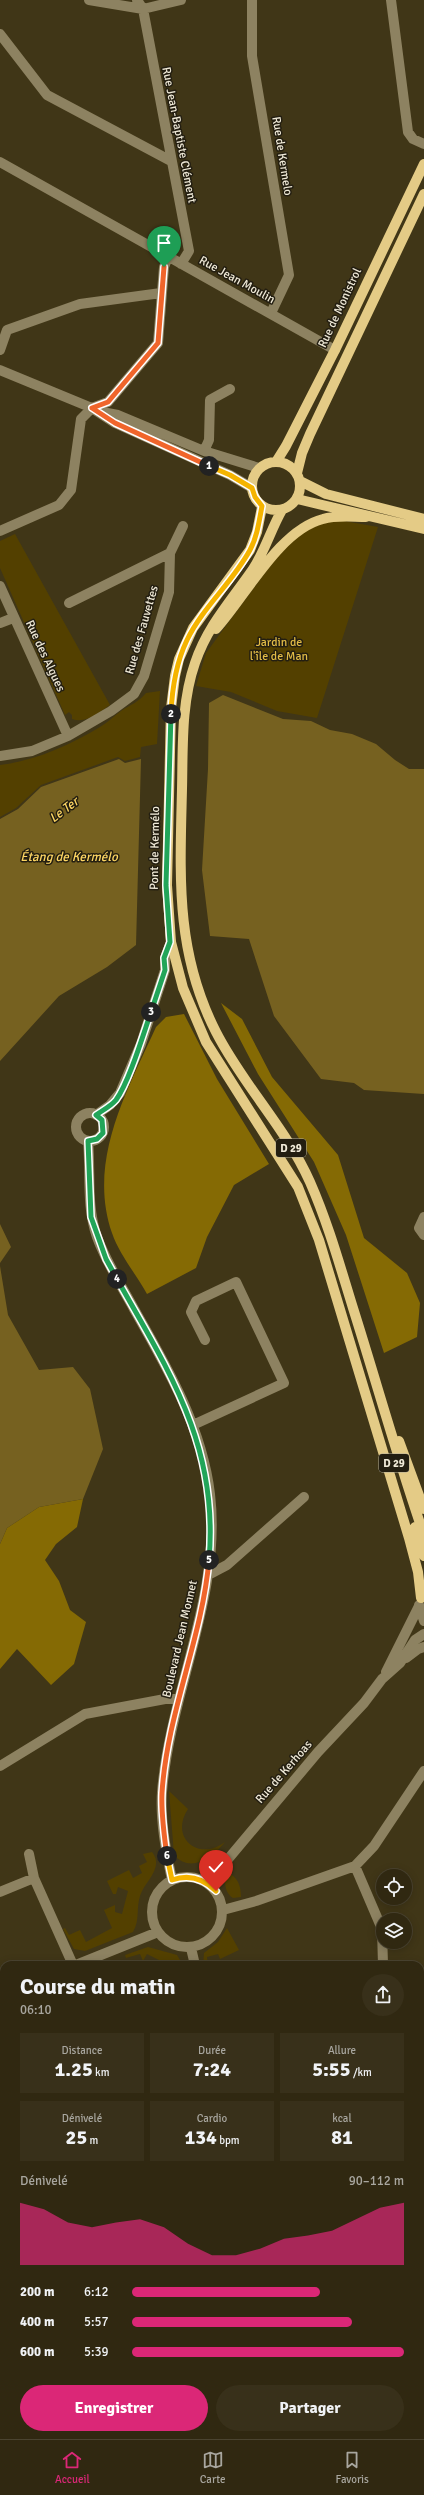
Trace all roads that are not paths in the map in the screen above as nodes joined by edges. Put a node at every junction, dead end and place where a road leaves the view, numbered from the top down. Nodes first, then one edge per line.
1 (90, 0) edge
2 (137, 0) edge
3 (181, 0) edge
4 (252, 0) edge
5 (390, 0) edge
6 (143, 9) junction
7 (0, 34) edge
8 (424, 144) edge
9 (170, 161) junction
10 (0, 162) edge
11 (424, 164) edge
12 (424, 194) edge
13 (168, 258) junction
14 (182, 264) junction
15 (161, 293) junction
16 (271, 313) junction
17 (0, 350) edge
18 (335, 350) junction
19 (0, 370) edge
20 (230, 389) dead end
21 (95, 409) junction
22 (204, 451) junction
23 (276, 462) junction
24 (259, 468) junction
25 (298, 477) junction
26 (252, 488) junction
27 (297, 500) junction
28 (262, 506) junction
29 (282, 510) junction
30 (366, 517) junction
31 (424, 519) edge
32 (183, 526) dead end
33 (424, 529) edge
34 (0, 531) edge
35 (170, 553) junction
36 (0, 586) edge
37 (69, 603) dead end
38 (13, 618) junction
39 (0, 623) edge
40 (202, 644) junction
41 (68, 736) junction
42 (0, 756) edge
43 (170, 942) junction
44 (96, 1115) junction
45 (88, 1141) junction
46 (424, 1217) edge
47 (424, 1235) edge
48 (205, 1340) dead end
49 (372, 1368) junction
50 (360, 1372) junction
51 (193, 1425) junction
52 (304, 1497) dead end
53 (424, 1509) edge
54 (424, 1535) edge
55 (424, 1556) edge
56 (208, 1575) junction
57 (421, 1599) edge
58 (424, 1622) edge
59 (424, 1634) edge
60 (424, 1647) edge
61 (400, 1663) junction
62 (382, 1679) junction
63 (179, 1699) junction
64 (0, 1766) edge
65 (424, 1771) edge
66 (29, 1854) dead end
67 (355, 1866) junction
68 (34, 1878) junction
69 (172, 1880) junction
70 (208, 1883) junction
71 (0, 1892) edge
72 (223, 1910) junction
73 (158, 1932) junction
74 (191, 1948) junction
75 (71, 1961) edge
76 (86, 1961) edge
77 (194, 1961) edge
78 (383, 1961) edge

1 - 6 street
2 - 6 street
3 - 6 street
4 - 16 street, Rue de Kermelo
5 - 8 street
6 - 9 street, Rue Jean-Baptiste Clément
7 - 9 street
9 - 14 street, Rue Jean-Baptiste Clément
10 - 13 street, Rue Jean Moulin
11 - 18 main road, Rue de Monistrol
12 - 25 main road
13 - 14 street, Rue Jean Moulin
13 - 15 street
14 - 16 street, Rue Jean Moulin
15 - 17 street
15 - 21 street
16 - 18 street, Rue Jean Moulin
18 - 23 main road, Rue de Monistrol
19 - 21 street
20 - 22 street
21 - 22 street
21 - 26 street
21 - 34 street
22 - 24 street
23 - 24 main road
23 - 25 main road
24 - 26 main road
25 - 27 main road
25 - 31 main road
26 - 28 main road
27 - 29 main road
27 - 30 main road
28 - 29 main road
28 - 43 main road, Pont de Kermélo / D 29
29 - 40 main road, D 29
30 - 33 main road
30 - 40 main road
32 - 35 street, Rue des Fauvettes
35 - 37 street
35 - 41 street, Rue des Fauvettes
36 - 38 street, Rue des Algues
38 - 39 street
38 - 41 street, Rue des Algues
40 - 49 main road, D 29
41 - 42 street
43 - 44 street
43 - 50 main road, D 29
44 - 45 street
44 - 45 street
45 - 51 street, Boulevard Jean Monnet
46 - 47 street
48 - 51 street
49 - 53 main road
49 - 54 main road, D 29
50 - 55 main road, D 29
50 - 57 main road
51 - 56 street, Boulevard Jean Monnet
52 - 56 street
56 - 63 street, Boulevard Jean Monnet
57 - 58 street
57 - 62 street, Rue de Kerhoas
59 - 61 street, Rue de Kerhoas
60 - 61 street
61 - 62 street, Rue de Kerhoas
62 - 70 street, Rue de Kerhoas
63 - 64 street
63 - 69 street, Boulevard Jean Monnet
65 - 67 street
66 - 68 street
67 - 72 street
67 - 78 street
68 - 71 street
68 - 75 street
69 - 70 street
69 - 73 street
70 - 72 street
72 - 74 street
73 - 74 street
73 - 76 street
74 - 77 street

